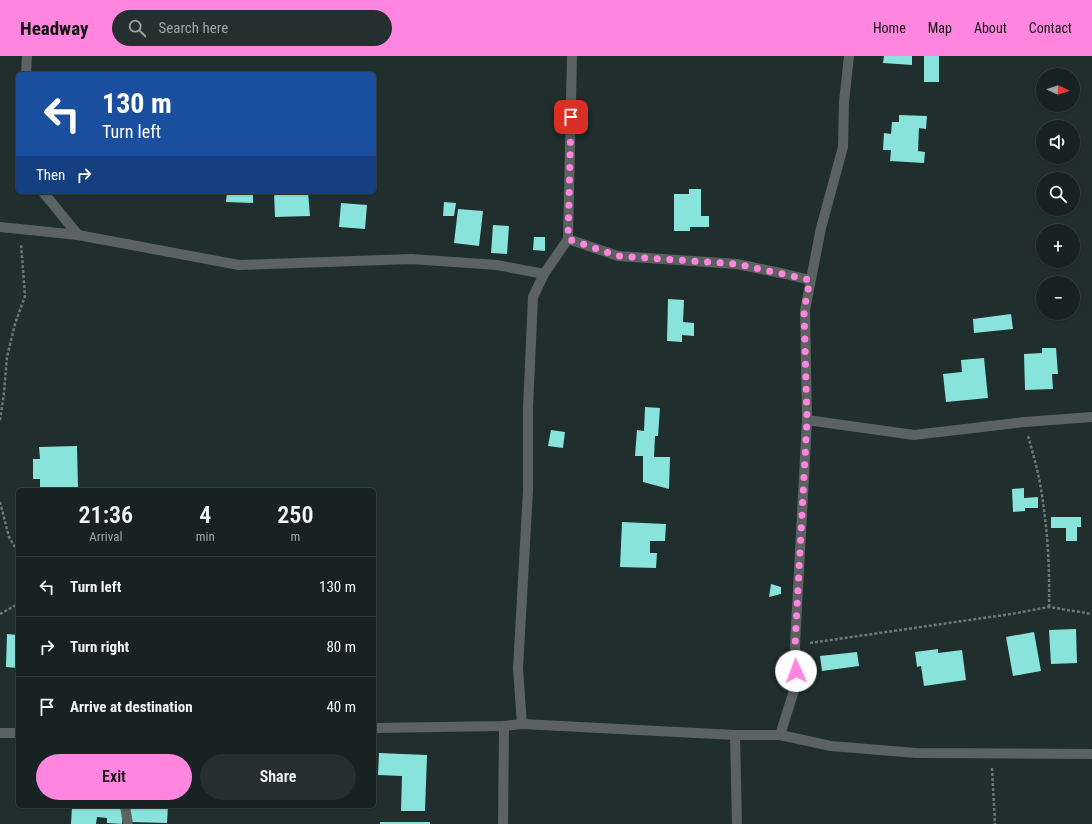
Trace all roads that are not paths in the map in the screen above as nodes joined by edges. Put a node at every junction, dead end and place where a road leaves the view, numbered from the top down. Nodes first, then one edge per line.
1 (27, 56) edge
2 (572, 56) edge
3 (848, 56) edge
4 (26, 72) edge
5 (45, 194) edge
6 (0, 227) edge
7 (78, 235) junction
8 (568, 239) junction
9 (544, 274) junction
10 (810, 280) junction
11 (1092, 417) edge
12 (807, 420) junction
13 (522, 724) junction
14 (504, 726) junction
15 (376, 728) edge
16 (0, 733) edge
17 (16, 733) edge
18 (735, 735) junction
19 (780, 735) junction
20 (1092, 754) edge
21 (125, 808) edge
22 (128, 824) edge
23 (503, 824) edge
24 (737, 824) edge

1 - 4 street
2 - 8 street
3 - 10 street
5 - 7 street
6 - 7 street
7 - 9 street
8 - 9 street
8 - 10 street
9 - 13 street
10 - 12 street
11 - 12 street
12 - 19 street
13 - 14 street
13 - 18 street
14 - 15 street
14 - 23 street
16 - 17 street
18 - 19 street
18 - 24 street
19 - 20 street
21 - 22 street

